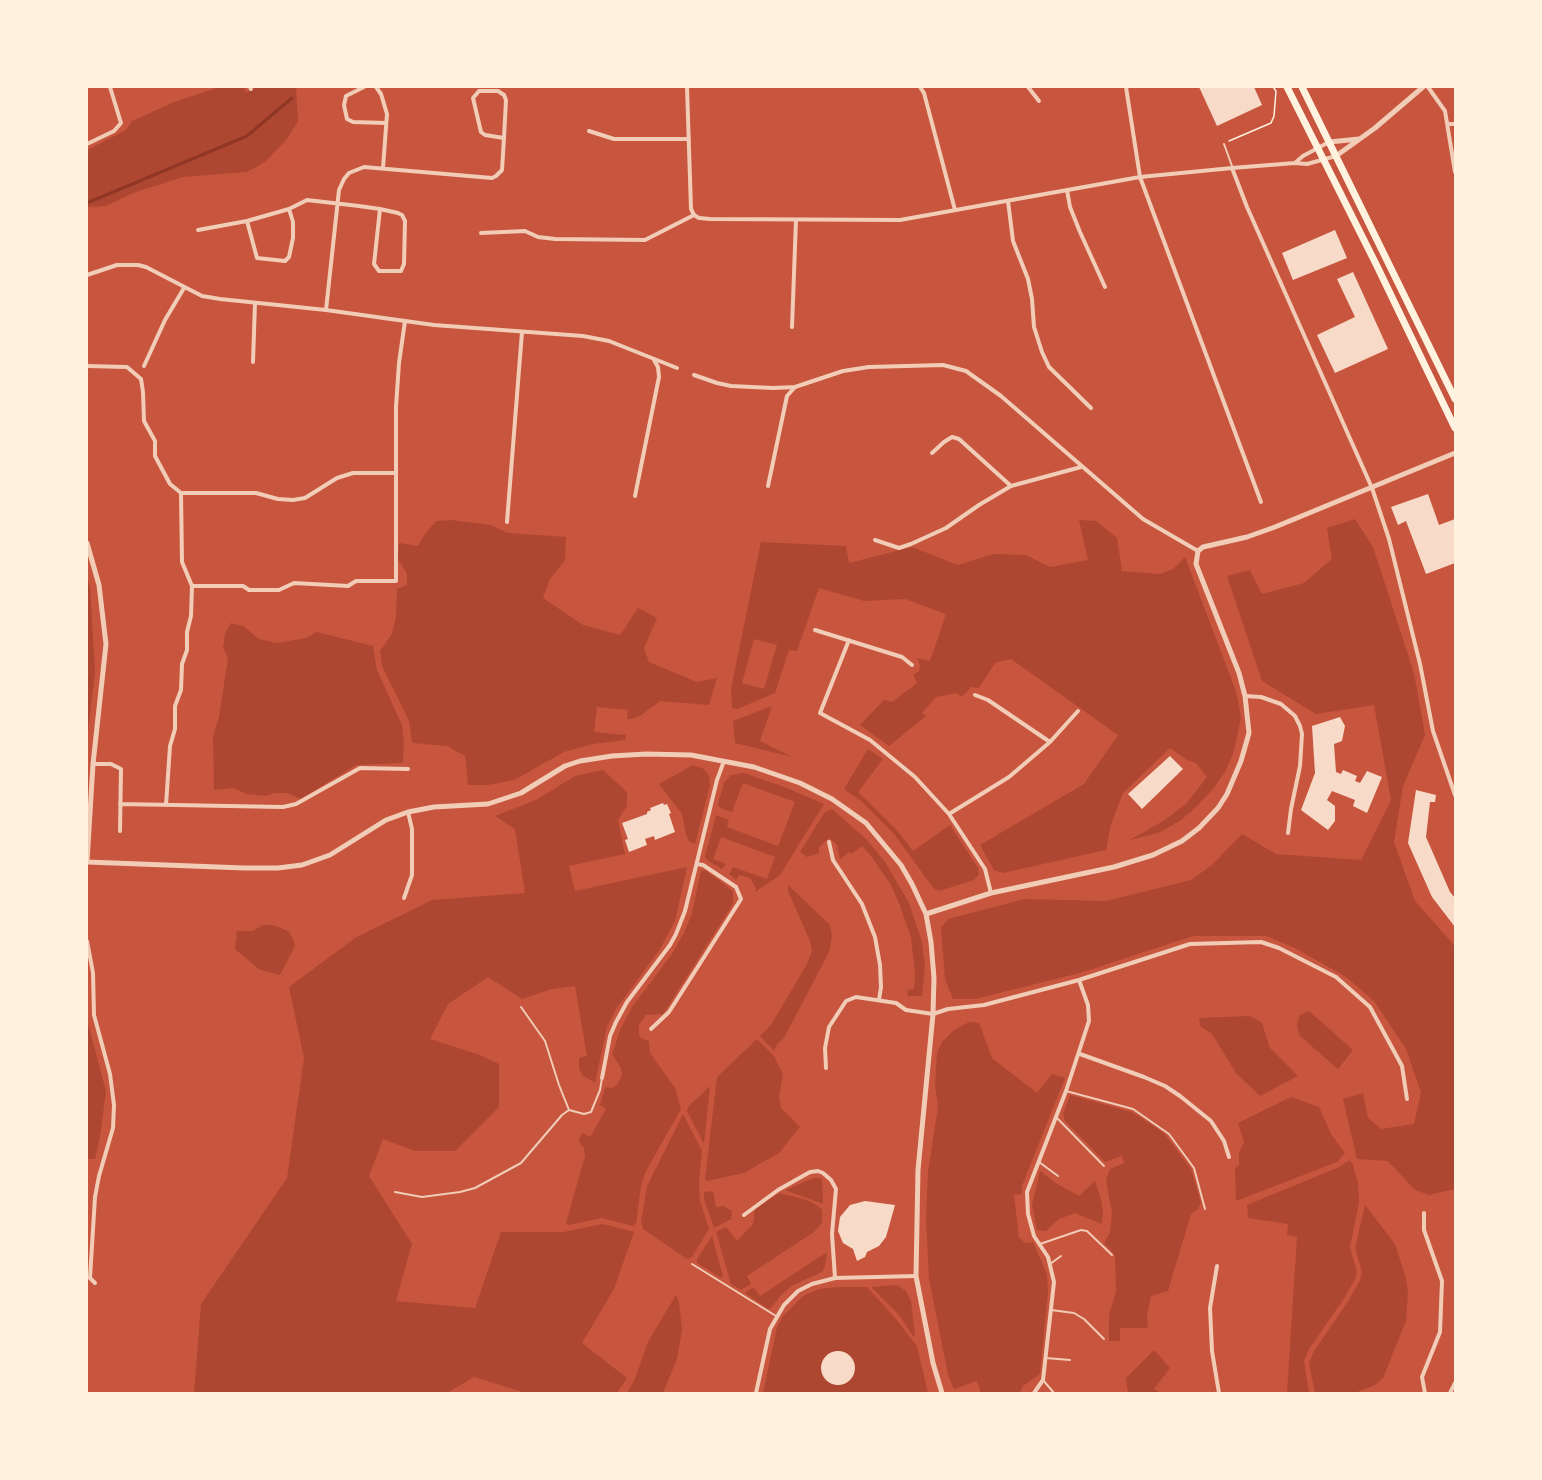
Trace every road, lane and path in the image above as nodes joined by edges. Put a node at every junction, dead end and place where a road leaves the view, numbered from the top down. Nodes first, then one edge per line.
1 (110, 87) edge
2 (364, 87) edge
3 (376, 87) edge
4 (687, 87) edge
5 (920, 87) edge
6 (1028, 87) edge
7 (1126, 87) edge
8 (1273, 87) edge
9 (1287, 87) edge
10 (1302, 87) edge
11 (1423, 87) edge
12 (1428, 87) edge
13 (1039, 101) dead end
14 (386, 123) junction
15 (1449, 124) junction
16 (1455, 124) edge
17 (589, 131) dead end
18 (504, 138) junction
19 (689, 139) junction
20 (1361, 139) junction
21 (1329, 142) junction
22 (87, 144) edge
23 (1224, 144) joint
24 (1318, 149) junction
25 (1336, 156) junction
26 (1324, 160) junction
27 (1295, 163) junction
28 (383, 168) junction
29 (1232, 168) junction
30 (1455, 172) edge
31 (1140, 177) junction
32 (1067, 190) junction
33 (1008, 201) junction
34 (339, 203) junction
35 (289, 208) junction
36 (380, 209) junction
37 (955, 210) junction
38 (694, 215) junction
39 (796, 220) junction
40 (247, 221) junction
41 (198, 230) dead end
42 (481, 233) dead end
43 (87, 275) edge
44 (1105, 287) dead end
45 (184, 288) junction
46 (255, 303) junction
47 (326, 310) junction
48 (405, 321) junction
49 (792, 327) dead end
50 (522, 332) junction
51 (651, 357) junction
52 (253, 362) dead end
53 (87, 366) edge
54 (144, 366) dead end
55 (677, 368) dead end
56 (694, 375) dead end
57 (795, 387) junction
58 (1455, 399) edge
59 (1091, 408) dead end
60 (1455, 429) edge
61 (932, 453) dead end
62 (1455, 453) edge
63 (1082, 467) junction
64 (396, 473) junction
65 (768, 486) dead end
66 (1011, 486) junction
67 (1372, 488) junction
68 (181, 493) junction
69 (635, 496) dead end
70 (1261, 502) dead end
71 (507, 522) dead end
72 (875, 540) dead end
73 (87, 543) edge
74 (1198, 551) junction
75 (192, 586) junction
76 (815, 630) dead end
77 (849, 640) junction
78 (912, 665) dead end
79 (975, 695) dead end
80 (1245, 696) junction
81 (1078, 711) dead end
82 (1050, 742) junction
83 (725, 760) junction
84 (93, 764) junction
85 (408, 769) dead end
86 (1455, 795) edge
87 (120, 804) junction
88 (166, 806) junction
89 (408, 812) junction
90 (949, 814) junction
91 (120, 831) dead end
92 (1288, 833) dead end
93 (829, 842) dead end
94 (87, 862) edge
95 (698, 864) junction
96 (991, 893) junction
97 (404, 898) dead end
98 (926, 914) junction
99 (87, 941) edge
100 (1079, 980) junction
101 (879, 1000) junction
102 (521, 1007) dead end
103 (933, 1014) junction
104 (651, 1029) dead end
105 (1080, 1054) junction
106 (826, 1068) dead end
107 (602, 1077) joint
108 (1066, 1091) junction
109 (1407, 1099) dead end
110 (569, 1110) junction
111 (1056, 1117) junction
112 (1229, 1157) dead end
113 (1038, 1162) junction
114 (1104, 1166) dead end
115 (1058, 1176) dead end
116 (395, 1192) dead end
117 (1205, 1209) dead end
118 (1424, 1213) dead end
119 (744, 1215) dead end
120 (1040, 1244) junction
121 (1112, 1255) dead end
122 (1061, 1256) dead end
123 (692, 1264) dead end
124 (1050, 1264) junction
125 (1217, 1266) dead end
126 (916, 1276) junction
127 (835, 1278) junction
128 (95, 1283) dead end
129 (1051, 1310) junction
130 (776, 1316) junction
131 (1104, 1339) dead end
132 (1046, 1359) junction
133 (1070, 1360) dead end
134 (1043, 1380) junction
135 (1455, 1383) edge
136 (756, 1393) edge
137 (942, 1393) edge
138 (1034, 1393) edge
139 (1054, 1393) edge
140 (1219, 1393) edge
141 (1425, 1393) edge
142 (1450, 1393) edge

1 - 22 street
2 - 14 street
3 - 14 street
4 - 19 street
5 - 37 street
6 - 13 street
7 - 31 street
8 - 23 path
9 - 24 main road
10 - 21 main road
11 - 20 street
12 - 15 street
14 - 28 street
15 - 16 street
15 - 30 street
17 - 19 street
18 - 18 street
18 - 28 street
19 - 38 street
20 - 21 street
20 - 25 street
21 - 24 street
21 - 25 main road
23 - 29 lane
24 - 26 main road
24 - 27 street
25 - 26 street
25 - 58 main road
26 - 27 street
26 - 60 main road
27 - 29 street
28 - 34 street
29 - 31 street
29 - 67 street
31 - 32 street
31 - 70 street
32 - 33 street
32 - 44 street
33 - 37 street
33 - 59 street
34 - 35 street
34 - 36 street
34 - 47 street
35 - 40 street
35 - 40 street
36 - 36 street
37 - 39 street
38 - 39 street
38 - 42 street
39 - 49 street
40 - 41 street
43 - 45 street
45 - 46 street
45 - 54 street
46 - 47 street
46 - 52 street
47 - 48 street
48 - 50 street
48 - 64 street
50 - 51 street
50 - 71 street
51 - 55 street
51 - 69 street
53 - 68 street
56 - 57 street
57 - 63 street
57 - 65 street
61 - 66 street
62 - 67 street
63 - 66 street
63 - 74 street
64 - 68 street
64 - 75 street
66 - 72 street
67 - 74 street
67 - 86 street
68 - 75 street
73 - 84 street
74 - 80 street
75 - 88 street
76 - 77 street
77 - 78 street
77 - 90 street
79 - 82 street
80 - 92 street
80 - 96 street
81 - 82 street
82 - 90 street
83 - 89 street
83 - 95 street
83 - 98 street
84 - 87 street
84 - 94 street
85 - 88 street
87 - 88 street
87 - 91 street
89 - 94 street
89 - 97 street
90 - 96 street
93 - 101 street
95 - 104 street
95 - 107 street
96 - 98 street
98 - 103 street
99 - 128 street
100 - 103 street
100 - 105 street
100 - 109 street
101 - 103 street
101 - 106 street
102 - 110 lane
103 - 126 street
105 - 108 street
105 - 112 street
107 - 110 lane
108 - 111 street
108 - 117 lane
110 - 116 lane
111 - 113 street
111 - 114 lane
113 - 115 lane
113 - 120 street
118 - 141 street
119 - 127 street
120 - 121 lane
120 - 124 street
122 - 124 lane
123 - 130 lane
124 - 129 street
125 - 140 street
126 - 127 street
126 - 137 street
127 - 130 street
129 - 131 lane
129 - 132 street
130 - 136 street
132 - 133 lane
132 - 134 street
134 - 138 street
134 - 139 lane
135 - 142 street

